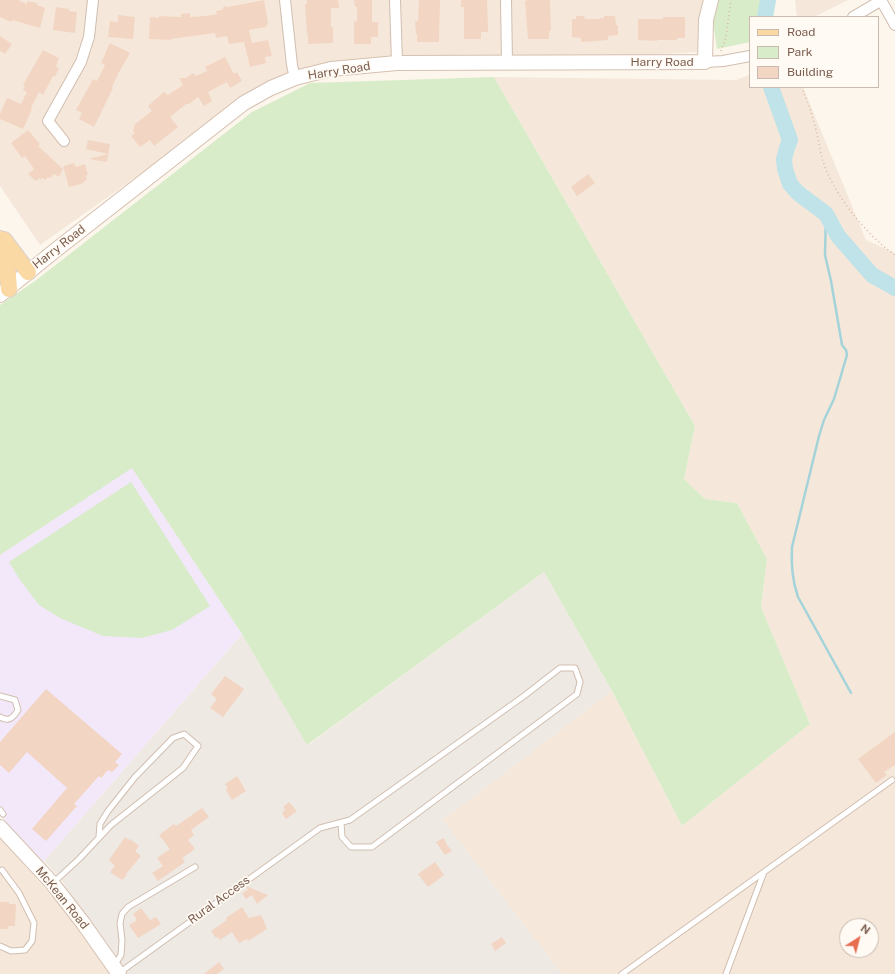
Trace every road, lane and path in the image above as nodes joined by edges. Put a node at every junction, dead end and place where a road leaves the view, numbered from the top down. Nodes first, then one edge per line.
1 (93, 0) edge
2 (285, 0) edge
3 (396, 0) edge
4 (506, 0) edge
5 (710, 0) edge
6 (731, 0) edge
7 (881, 0) edge
8 (855, 16) edge
9 (895, 25) edge
10 (749, 56) edge
11 (723, 61) junction
12 (507, 62) junction
13 (705, 62) junction
14 (397, 63) junction
15 (295, 78) junction
16 (801, 88) edge
17 (64, 141) dead end
18 (0, 234) edge
19 (0, 239) edge
20 (895, 255) edge
21 (28, 272) junction
22 (4, 292) edge
23 (0, 696) edge
24 (0, 717) edge
25 (892, 780) dead end
26 (1, 817) edge
27 (341, 823) junction
28 (99, 837) junction
29 (195, 867) dead end
30 (2, 870) dead end
31 (764, 872) junction
32 (52, 883) junction
33 (0, 946) edge
34 (117, 971) edge
35 (622, 974) edge
36 (726, 974) edge

1 - 17 street
2 - 15 street
3 - 14 street
4 - 12 street
5 - 13 street
6 - 11 path
7 - 8 street
7 - 9 street
10 - 11 street, Harry Road
11 - 13 street, Harry Road
12 - 13 street, Harry Road
12 - 14 street, Harry Road
14 - 15 street, Harry Road
15 - 21 street, Harry Road
16 - 20 path
18 - 21 main road
19 - 22 main road
21 - 22 street, Harry Road
23 - 24 lane
25 - 31 lane
26 - 32 street, McKean Road
27 - 27 lane
27 - 34 lane, Rural Access
28 - 28 lane
28 - 32 lane
29 - 34 lane
30 - 33 lane
31 - 35 lane
31 - 36 lane
32 - 34 street, McKean Road

